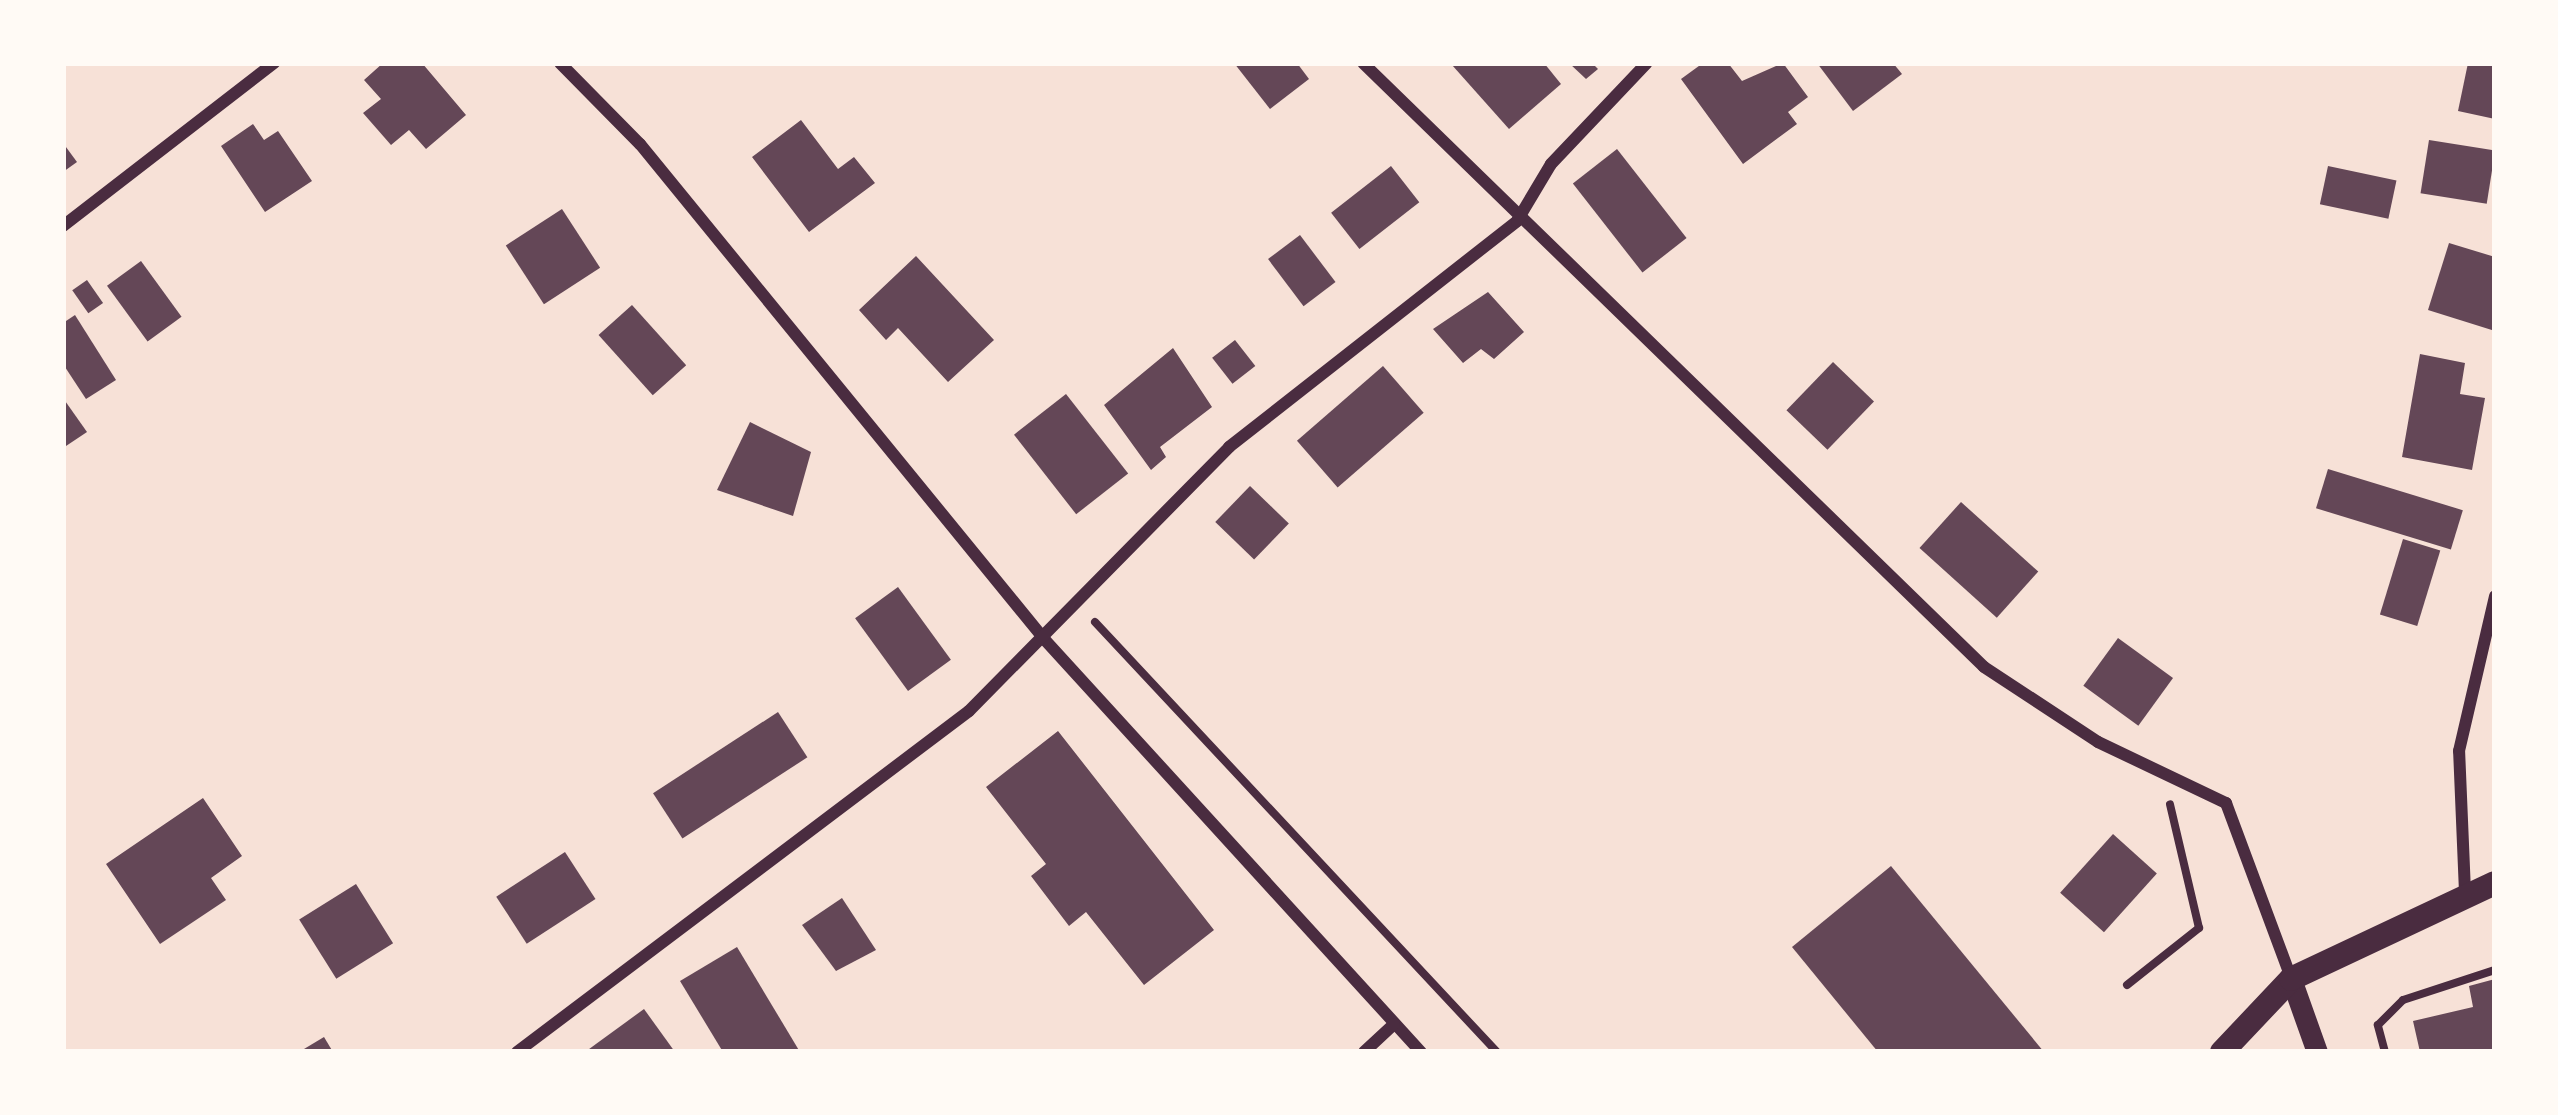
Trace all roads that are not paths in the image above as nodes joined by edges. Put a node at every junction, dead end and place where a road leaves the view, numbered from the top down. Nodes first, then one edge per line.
1 (274, 63) edge
2 (560, 63) edge
3 (1363, 63) edge
4 (1647, 63) edge
5 (1516, 221) junction
6 (63, 226) edge
7 (2495, 596) edge
8 (1045, 640) junction
9 (2495, 883) edge
10 (2465, 892) junction
11 (2291, 979) junction
12 (1394, 1024) junction
13 (517, 1052) edge
14 (1364, 1052) edge
15 (1420, 1052) edge
16 (2222, 1052) edge
17 (2317, 1052) edge

1 - 6 street
2 - 8 street
3 - 5 street
4 - 5 street
5 - 8 street
5 - 11 street
7 - 10 street
8 - 12 street
8 - 13 street
9 - 10 main road
10 - 11 main road
11 - 16 main road
11 - 17 street
12 - 14 street
12 - 15 street

